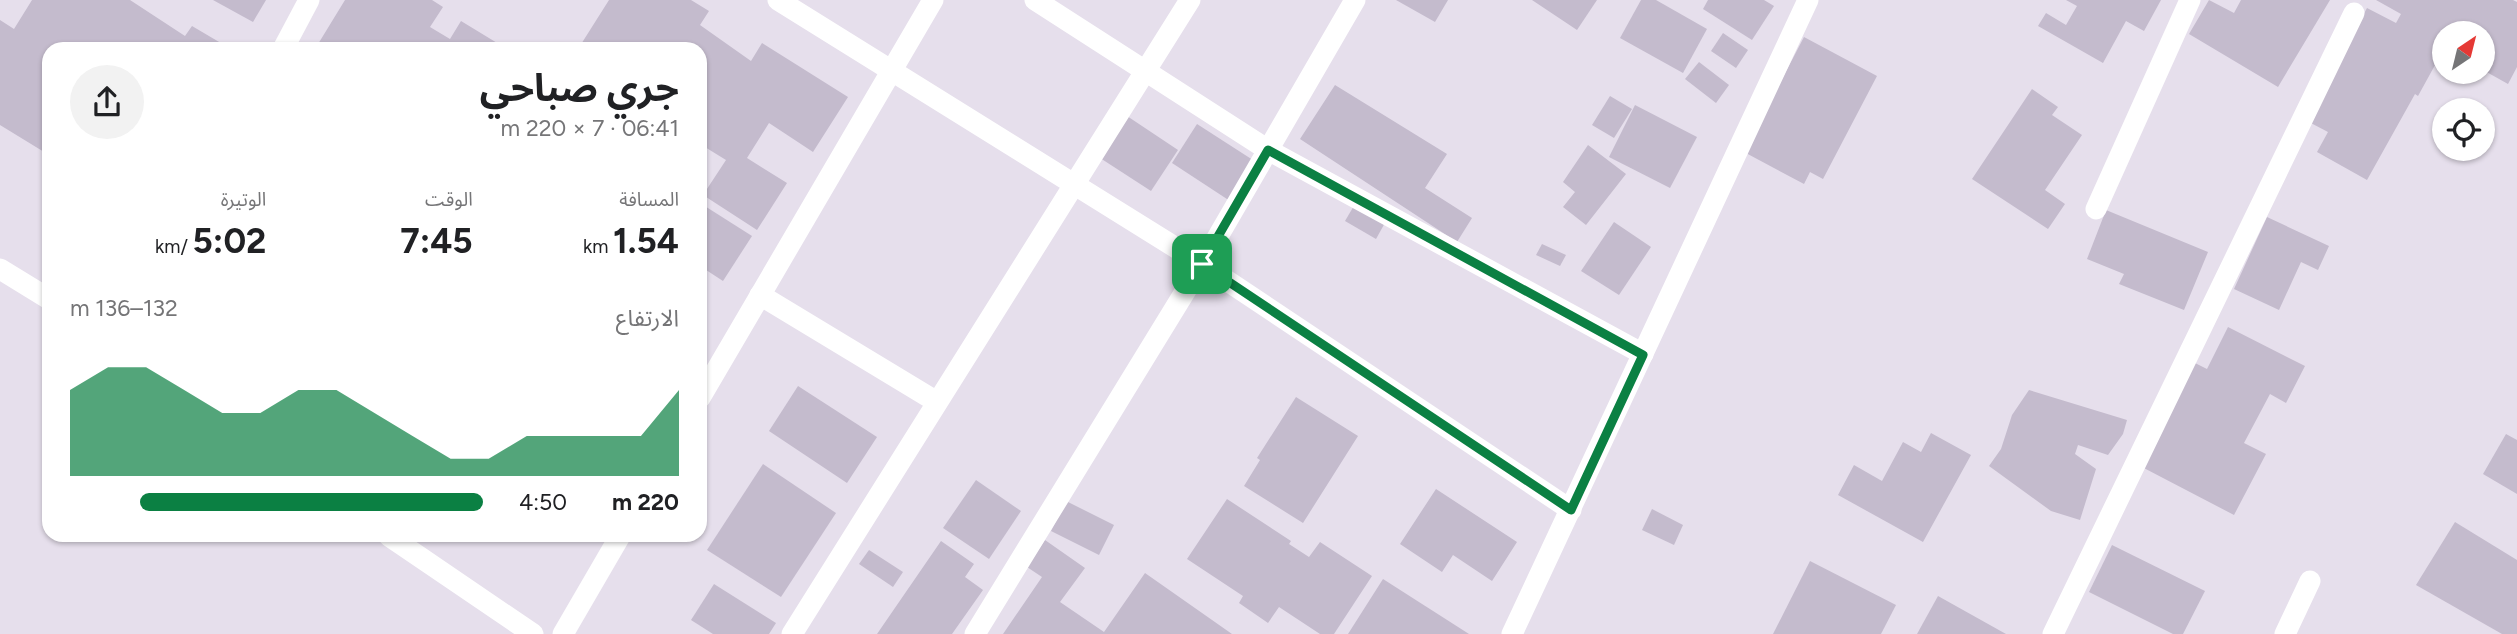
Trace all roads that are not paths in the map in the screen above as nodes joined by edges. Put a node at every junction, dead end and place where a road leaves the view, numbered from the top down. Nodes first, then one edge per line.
1 (309, 0) edge
2 (778, 0) edge
3 (933, 0) edge
4 (1035, 0) edge
5 (1190, 0) edge
6 (1355, 0) edge
7 (1808, 0) edge
8 (2190, 0) edge
9 (2354, 13) dead end
10 (287, 42) edge
11 (891, 71) junction
12 (1144, 73) junction
13 (1268, 150) junction
14 (1074, 185) junction
15 (2096, 209) dead end
16 (1202, 264) junction
17 (0, 269) edge
18 (42, 295) edge
19 (760, 295) junction
20 (1643, 355) junction
21 (707, 386) edge
22 (937, 402) junction
23 (1571, 510) junction
24 (398, 542) edge
25 (616, 542) edge
26 (2309, 581) dead end
27 (533, 634) edge
28 (562, 634) edge
29 (792, 634) edge
30 (975, 634) edge
31 (1512, 634) edge
32 (2053, 634) edge
33 (2285, 634) edge

1 - 10 street
2 - 11 street
3 - 11 street
4 - 12 street
5 - 12 street
6 - 13 street
7 - 20 street
8 - 15 street
9 - 32 street
11 - 14 street
11 - 19 street
12 - 13 street
12 - 14 street
13 - 16 street
13 - 20 street
14 - 16 street
14 - 22 street
16 - 23 street
16 - 30 street
17 - 18 street
19 - 21 street
19 - 22 street
20 - 23 street
22 - 29 street
23 - 31 street
24 - 27 street
25 - 28 street
26 - 33 street

